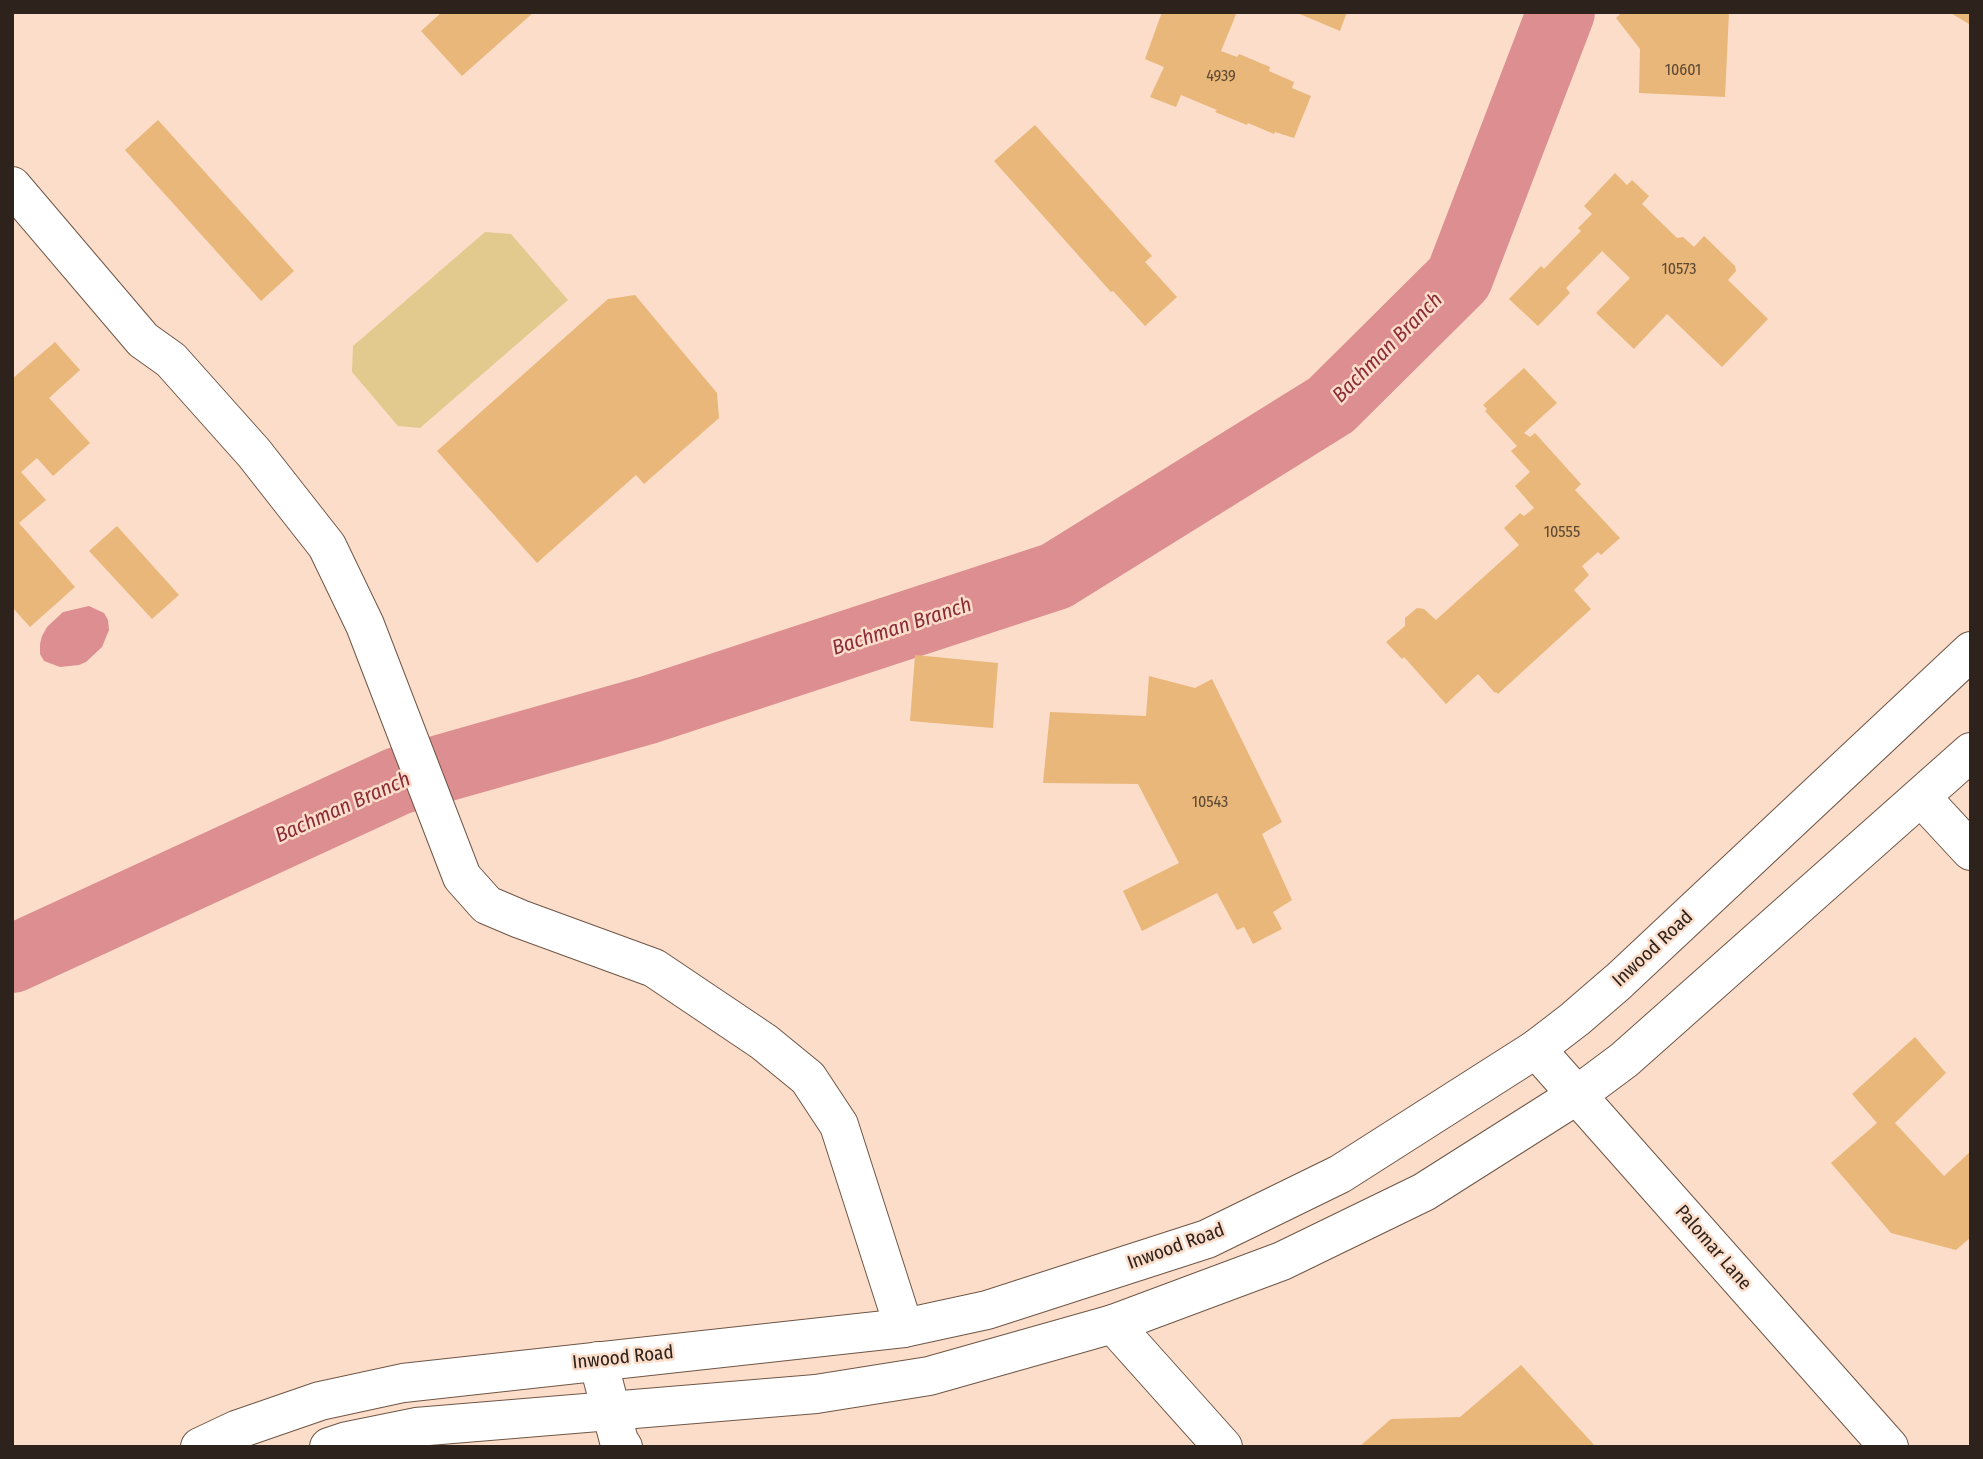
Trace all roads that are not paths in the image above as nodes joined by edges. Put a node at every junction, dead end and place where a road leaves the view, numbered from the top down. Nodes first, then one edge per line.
1 (12, 186) edge
2 (1971, 651) edge
3 (1971, 752) edge
4 (1921, 797) junction
5 (1971, 851) edge
6 (1536, 1049) junction
7 (1577, 1095) junction
8 (1093, 1276) junction
9 (1113, 1324) junction
10 (904, 1328) junction
11 (598, 1361) junction
12 (611, 1411) junction
13 (200, 1447) edge
14 (330, 1447) edge
15 (623, 1447) edge
16 (1223, 1447) edge
17 (1889, 1447) edge

1 - 10 main road
2 - 6 main road, Inwood Road
3 - 4 main road
4 - 5 main road
4 - 7 main road
6 - 7 main road, Palomar Lane
6 - 8 main road, Inwood Road
7 - 9 main road
7 - 17 main road, Palomar Lane
8 - 9 main road
8 - 10 main road, Inwood Road
9 - 12 main road
9 - 16 main road
10 - 11 main road, Inwood Road
11 - 12 main road
11 - 13 main road, Inwood Road
12 - 14 main road
12 - 15 main road

